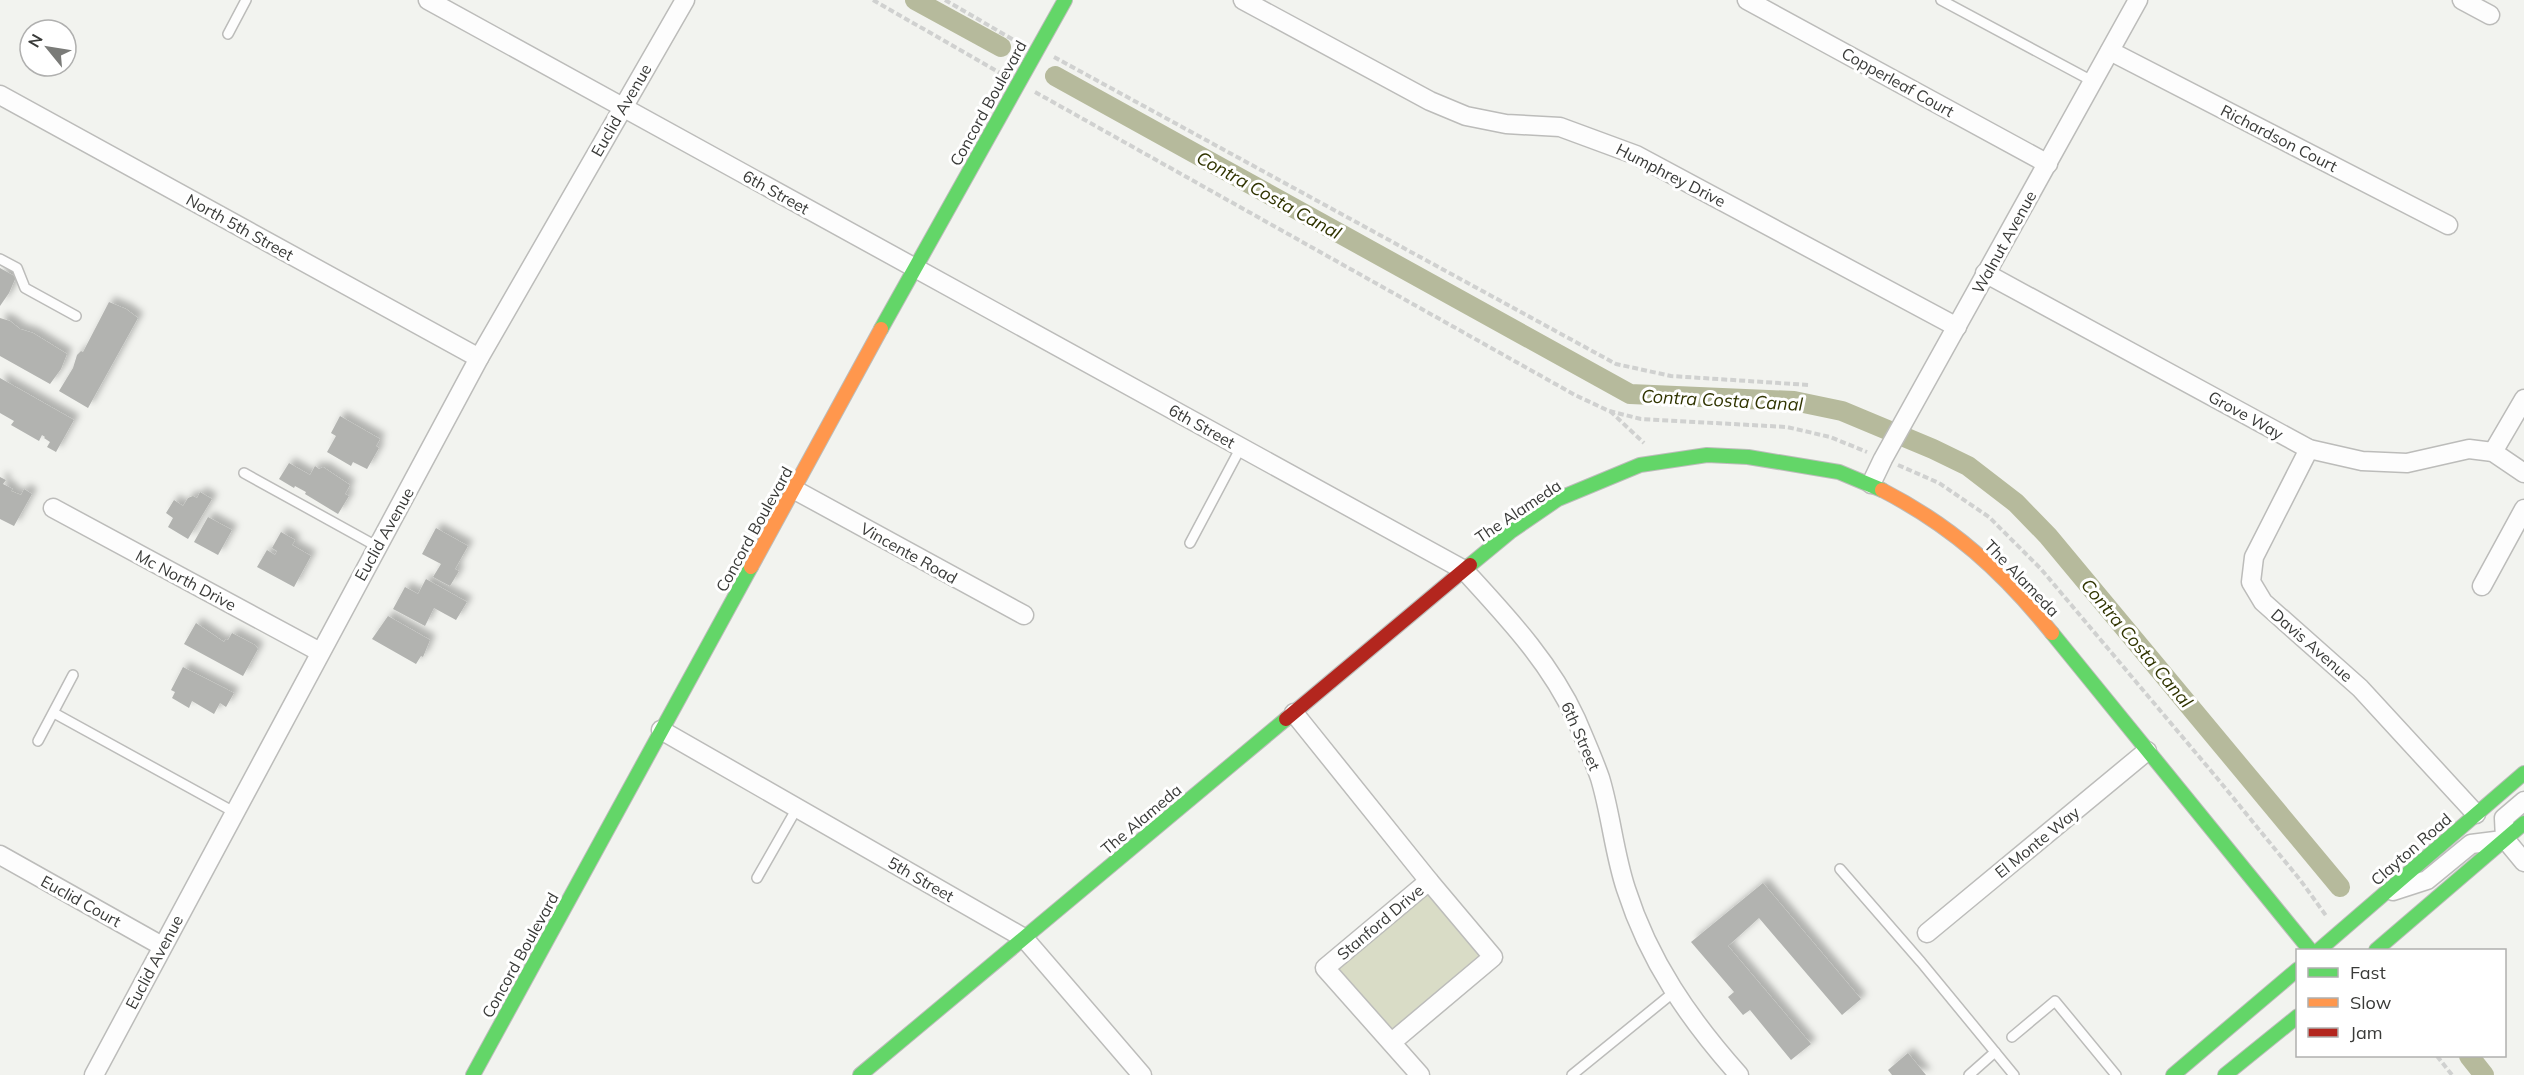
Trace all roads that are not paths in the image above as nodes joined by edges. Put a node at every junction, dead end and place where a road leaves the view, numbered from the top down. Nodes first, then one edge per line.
1 (246, 0) edge
2 (428, 0) edge
3 (686, 0) edge
4 (1065, 0) edge
5 (1243, 0) edge
6 (1748, 0) edge
7 (1941, 0) edge
8 (2138, 0) edge
9 (2462, 0) edge
10 (2490, 15) dead end
11 (228, 34) dead end
12 (2110, 51) junction
13 (2094, 82) junction
14 (0, 95) edge
15 (622, 108) junction
16 (2048, 164) junction
17 (2448, 225) dead end
18 (0, 259) edge
19 (915, 267) junction
20 (1985, 273) junction
21 (76, 316) dead end
22 (1957, 327) junction
23 (479, 358) junction
24 (2524, 399) edge
25 (1241, 447) junction
26 (2308, 449) junction
27 (2493, 452) junction
28 (244, 473) dead end
29 (2524, 473) edge
30 (1871, 484) junction
31 (795, 490) junction
32 (53, 508) dead end
33 (2524, 509) edge
34 (1190, 543) dead end
35 (378, 547) junction
36 (1464, 570) junction
37 (2482, 586) dead end
38 (1023, 615) dead end
39 (320, 652) junction
40 (73, 675) dead end
41 (54, 713) junction
42 (1294, 713) junction
43 (662, 730) junction
44 (38, 741) dead end
45 (2147, 752) junction
46 (2524, 773) edge
47 (2524, 801) edge
48 (797, 808) junction
49 (234, 812) junction
50 (2476, 814) junction
51 (2524, 823) edge
52 (2505, 839) junction
53 (0, 855) edge
54 (2524, 862) edge
55 (1840, 869) dead end
56 (757, 878) dead end
57 (1429, 881) junction
58 (2386, 893) junction
59 (1927, 933) dead end
60 (1024, 938) junction
61 (162, 946) junction
62 (2308, 949) edge
63 (2321, 949) edge
64 (2378, 949) edge
65 (2296, 971) edge
66 (1674, 992) junction
67 (2296, 1018) edge
68 (2012, 1037) dead end
69 (1392, 1042) junction
70 (1995, 1052) junction
71 (94, 1075) edge
72 (473, 1075) edge
73 (860, 1075) edge
74 (1142, 1075) edge
75 (1420, 1075) edge
76 (1572, 1075) edge
77 (1739, 1075) edge
78 (1968, 1075) edge
79 (2014, 1075) edge
80 (2116, 1075) edge
81 (2173, 1075) edge
82 (2225, 1075) edge

1 - 11 lane
2 - 15 street, 6th Street
3 - 15 street, Euclid Avenue
4 - 19 street, Concord Boulevard
5 - 22 street, Humphrey Drive
6 - 16 street, Copperleaf Court
7 - 13 lane
8 - 12 street, Walnut Avenue
9 - 10 street
12 - 13 street, Walnut Avenue
12 - 17 street, Richardson Court
13 - 16 street, Walnut Avenue
14 - 23 street, North 5th Street
15 - 19 street, 6th Street
15 - 23 street, Euclid Avenue
16 - 20 street, Walnut Avenue
18 - 21 lane
19 - 25 street, 6th Street
19 - 31 street, Concord Boulevard
20 - 22 street, Walnut Avenue
20 - 26 street, Grove Way
22 - 30 street, Walnut Avenue
23 - 35 street, Euclid Avenue
24 - 27 street
25 - 34 lane
25 - 36 street, 6th Street
26 - 27 street, Grove Way
26 - 50 street, Davis Avenue
27 - 29 street, Grove Way
28 - 35 lane
30 - 36 street, The Alameda
30 - 45 street, The Alameda
31 - 38 street, Vincente Road
31 - 43 street, Concord Boulevard
32 - 39 street, Mc North Drive
33 - 37 street
35 - 39 street, Euclid Avenue
36 - 42 street, The Alameda
36 - 66 street, 6th Street
39 - 49 street, Euclid Avenue
40 - 41 lane
41 - 44 lane
41 - 49 lane
42 - 57 street, Stanford Drive
42 - 60 street, The Alameda
43 - 48 street, 5th Street
43 - 72 street, Concord Boulevard
45 - 59 street, El Monte Way
45 - 62 street, The Alameda
46 - 50 street, Clayton Road
47 - 52 street
48 - 56 lane
48 - 60 street, 5th Street
49 - 61 street, Euclid Avenue
50 - 58 street, Clayton Road
51 - 52 street
52 - 54 street
52 - 58 street
52 - 64 street
53 - 61 street, Euclid Court
55 - 70 lane
57 - 69 street, Stanford Drive
57 - 69 street, Stanford Drive
58 - 63 street, Clayton Road
60 - 73 street, The Alameda
60 - 74 street, 5th Street
61 - 71 street, Euclid Avenue
65 - 81 street
66 - 76 lane
66 - 77 street, 6th Street
67 - 82 street
68 - 80 lane
69 - 75 street, Stanford Drive
70 - 78 lane
70 - 79 lane

